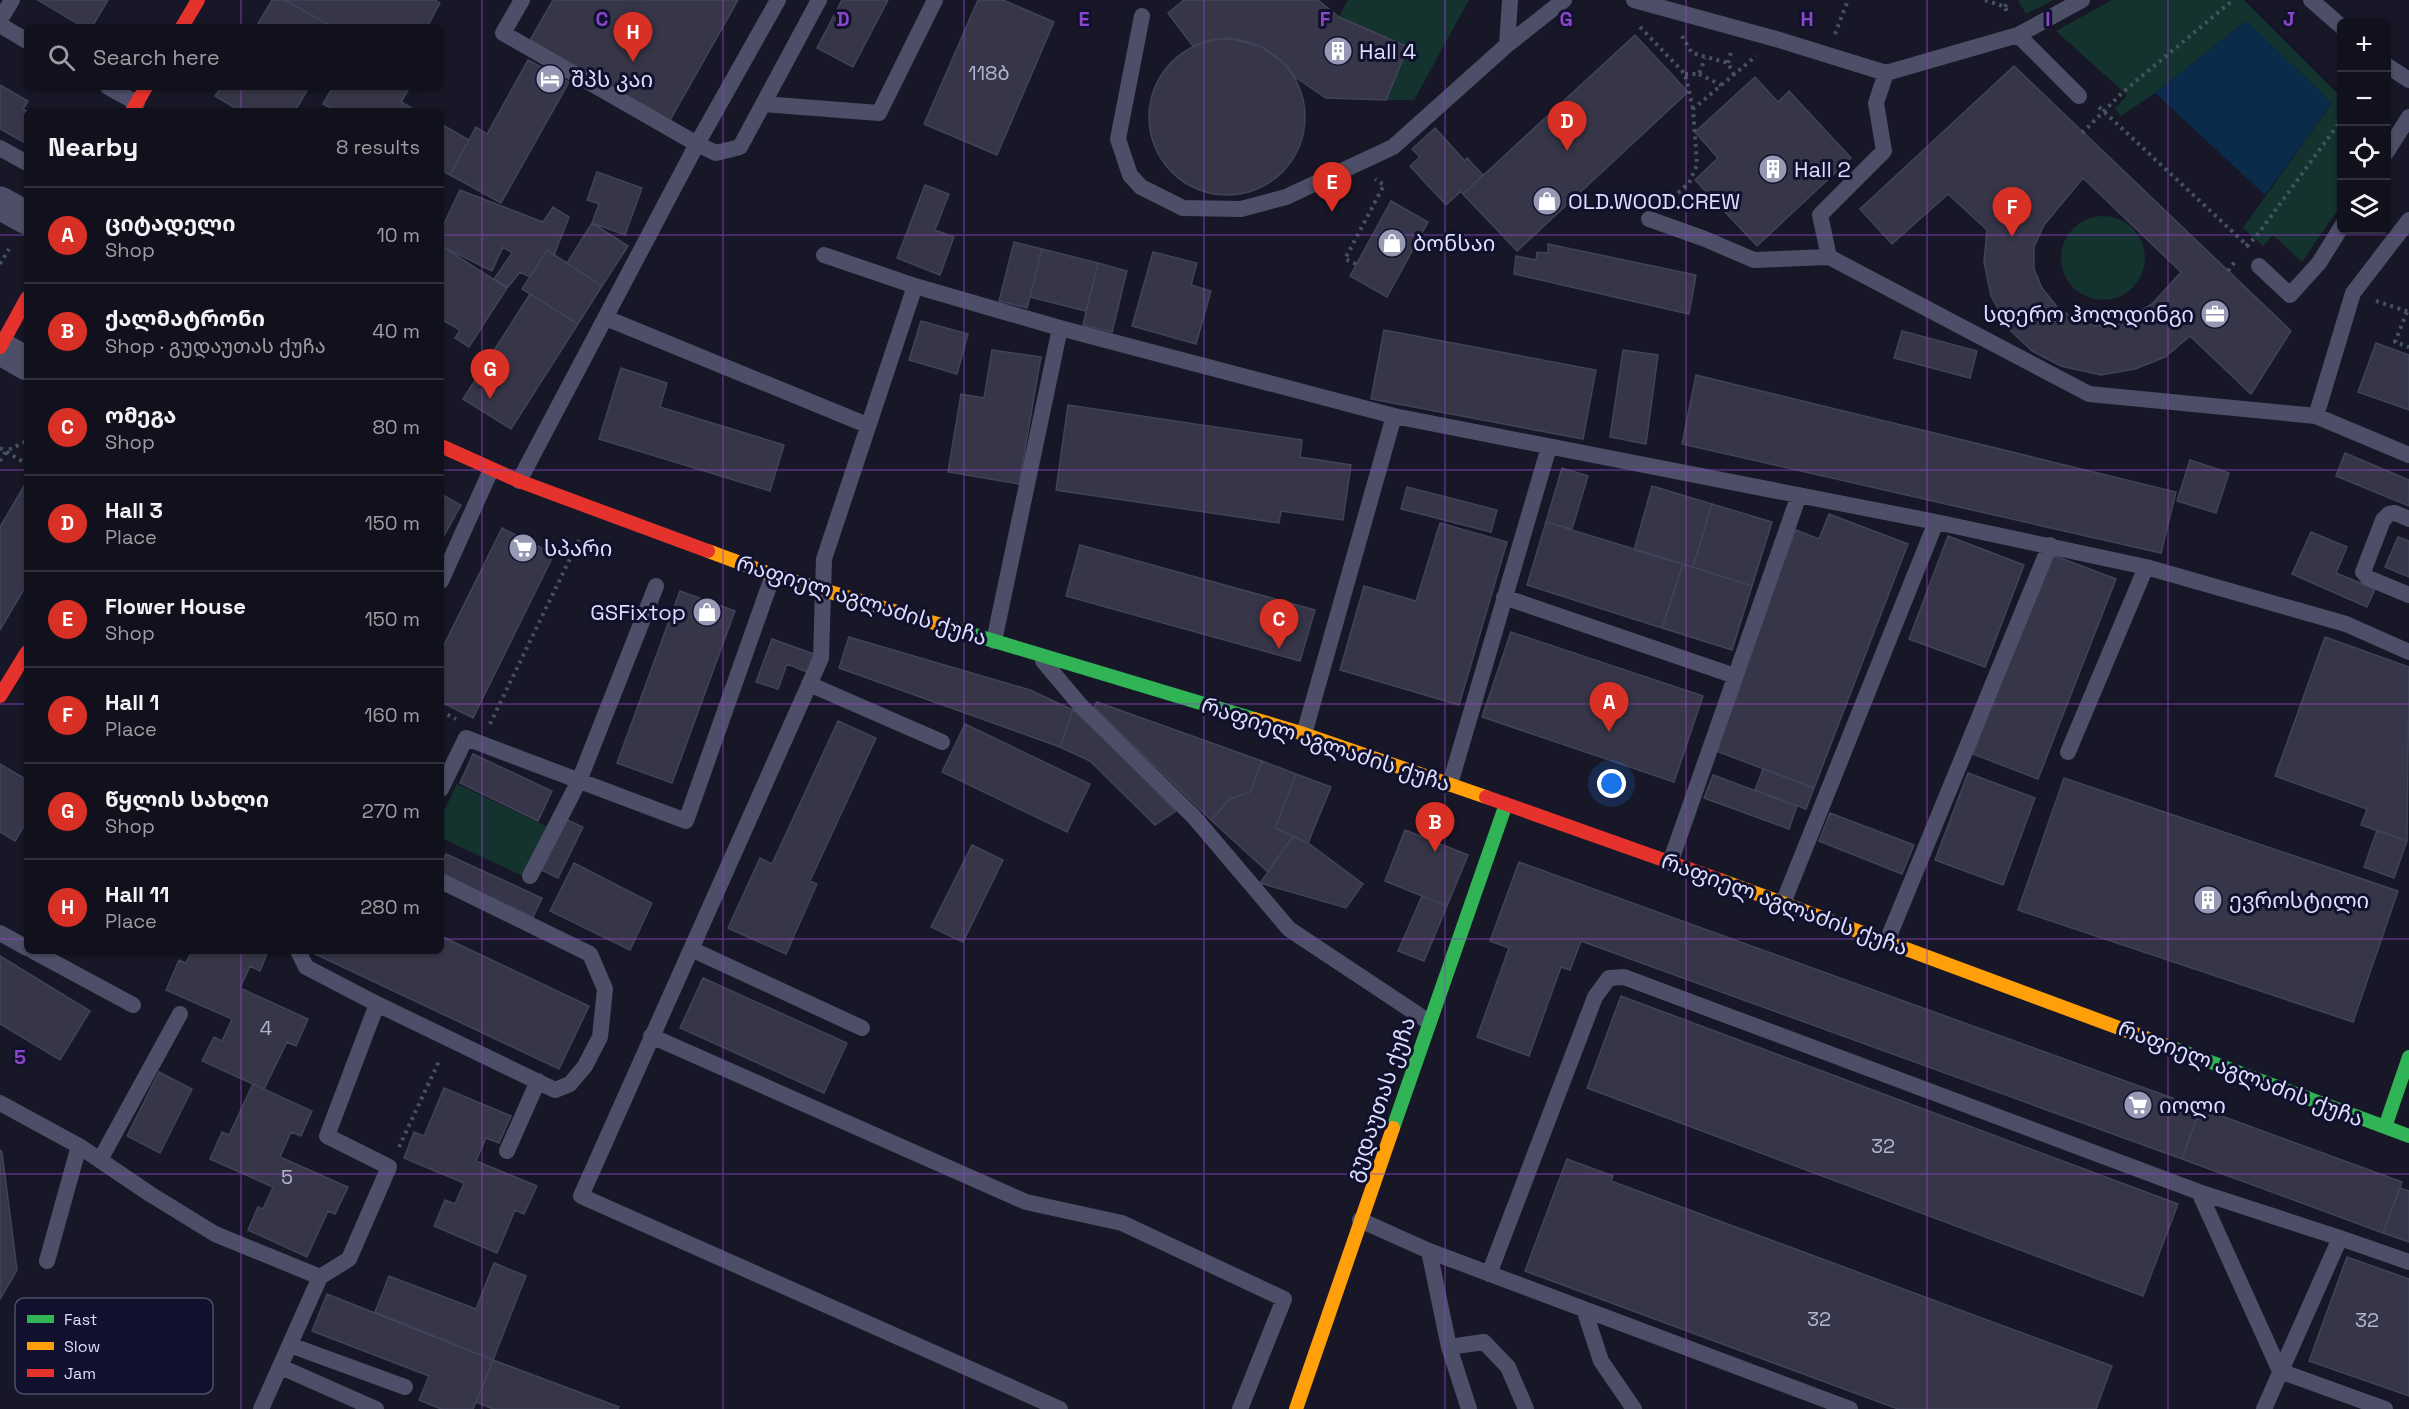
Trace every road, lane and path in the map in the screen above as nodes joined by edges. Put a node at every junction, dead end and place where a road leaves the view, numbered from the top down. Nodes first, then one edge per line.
1 (12, 0) edge
2 (198, 0) edge
3 (522, 0) edge
4 (778, 0) edge
5 (819, 0) edge
6 (935, 0) edge
7 (1510, 0) edge
8 (1563, 0) edge
9 (1848, 0) edge
10 (1985, 0) edge
11 (2008, 0) edge
12 (2082, 0) edge
13 (2233, 0) edge
14 (2311, 0) edge
15 (1638, 1) edge
16 (1667, 8) junction
17 (1142, 16) dead end
18 (0, 20) edge
19 (2337, 23) edge
20 (184, 24) edge
21 (0, 26) edge
22 (2018, 34) junction
23 (24, 39) edge
24 (1776, 39) junction
25 (1507, 45) junction
26 (1828, 55) junction
27 (1705, 58) junction
28 (2391, 68) edge
29 (1886, 73) junction
30 (1685, 74) junction
31 (1699, 74) junction
32 (1734, 75) junction
33 (2409, 80) edge
34 (1721, 86) junction
35 (112, 90) edge
36 (144, 90) edge
37 (2079, 96) joint
38 (763, 105) junction
39 (134, 107) edge
40 (1693, 109) junction
41 (2104, 110) junction
42 (2409, 119) edge
43 (2337, 126) edge
44 (2082, 133) dead end
45 (697, 144) junction
46 (2391, 146) edge
47 (0, 148) edge
48 (24, 161) edge
49 (1355, 164) junction
50 (0, 203) edge
51 (24, 216) edge
52 (1649, 219) joint
53 (2409, 220) edge
54 (2337, 234) edge
55 (2248, 244) junction
56 (9, 249) dead end
57 (824, 255) dead end
58 (1829, 257) junction
59 (0, 264) edge
60 (1356, 264) dead end
61 (2259, 266) joint
62 (2228, 271) dead end
63 (915, 286) junction
64 (24, 303) edge
65 (2407, 312) dead end
66 (606, 318) junction
67 (1059, 328) junction
68 (0, 347) edge
69 (2409, 347) edge
70 (24, 361) edge
71 (1394, 416) junction
72 (2316, 416) junction
73 (867, 425) junction
74 (24, 442) edge
75 (444, 447) edge
76 (1549, 447) junction
77 (0, 448) edge
78 (6, 451) junction
79 (2409, 455) edge
80 (0, 461) edge
81 (24, 462) edge
82 (491, 470) junction
83 (519, 481) junction
84 (1799, 495) junction
85 (2409, 519) edge
86 (1936, 522) junction
87 (579, 540) dead end
88 (2050, 545) junction
89 (2146, 567) junction
90 (444, 573) edge
91 (773, 575) junction
92 (656, 586) dead end
93 (823, 591) junction
94 (2409, 595) edge
95 (1504, 597) junction
96 (994, 641) junction
97 (2409, 652) edge
98 (1039, 655) junction
99 (24, 657) edge
100 (1735, 676) junction
101 (809, 684) junction
102 (0, 696) edge
103 (1304, 734) junction
104 (942, 742) dead end
105 (481, 744) junction
106 (2068, 752) dead end
107 (579, 781) junction
108 (444, 783) edge
109 (1450, 784) junction
110 (1506, 804) junction
111 (1670, 863) junction
112 (530, 876) dead end
113 (444, 882) edge
114 (1783, 903) junction
115 (0, 933) edge
116 (1887, 941) junction
117 (24, 946) edge
118 (691, 949) junction
119 (39, 954) edge
120 (299, 954) edge
121 (377, 1004) junction
122 (133, 1005) dead end
123 (180, 1014) dead end
124 (1429, 1022) junction
125 (862, 1028) dead end
126 (651, 1036) junction
127 (450, 1038) junction
128 (2409, 1057) edge
129 (538, 1081) junction
130 (0, 1103) edge
131 (2385, 1127) junction
132 (2409, 1136) edge
133 (79, 1146) junction
134 (507, 1151) dead end
135 (100, 1160) junction
136 (389, 1167) junction
137 (2199, 1192) junction
138 (1360, 1220) junction
139 (2340, 1238) junction
140 (1429, 1251) junction
141 (47, 1261) dead end
142 (2409, 1262) edge
143 (1489, 1274) junction
144 (320, 1277) junction
145 (1584, 1309) junction
146 (290, 1346) junction
147 (1449, 1347) junction
148 (281, 1366) junction
149 (2280, 1371) junction
150 (405, 1387) dead end
151 (265, 1408) edge
152 (376, 1409) edge
153 (1060, 1409) edge
154 (1240, 1409) edge
155 (1296, 1409) edge
156 (1469, 1409) edge
157 (1526, 1409) edge
158 (1634, 1409) edge
159 (1850, 1409) edge
160 (2264, 1409) edge
161 (2385, 1409) edge

1 - 18 lane
2 - 20 street
3 - 45 lane
4 - 45 lane
5 - 38 lane
6 - 38 lane
7 - 25 lane
8 - 25 lane
9 - 26 path
10 - 11 path
12 - 22 lane
13 - 41 path
14 - 19 lane
15 - 16 lane
15 - 30 path
16 - 24 lane
16 - 27 path
17 - 49 lane
21 - 23 lane
22 - 29 lane
22 - 37 lane
24 - 26 lane
24 - 32 path
25 - 49 lane
26 - 29 lane
27 - 31 path
27 - 32 path
28 - 33 lane
29 - 58 lane
30 - 31 path
30 - 40 path
31 - 34 path
32 - 34 path
34 - 40 path
35 - 39 lane
36 - 39 street
37 - 41 path
38 - 45 lane
40 - 52 path
41 - 44 path
41 - 55 path
42 - 46 lane
43 - 55 path
45 - 66 lane
47 - 48 lane
49 - 60 path
50 - 51 street
52 - 58 lane
53 - 72 lane
54 - 61 lane
55 - 61 path
55 - 62 path
56 - 59 path
57 - 63 lane
58 - 72 lane
63 - 67 lane
63 - 73 lane
64 - 68 street
65 - 69 path
66 - 73 lane
66 - 83 lane
67 - 71 lane
67 - 96 lane
68 - 70 street
71 - 76 lane
71 - 103 lane
72 - 79 lane
73 - 93 lane
74 - 78 path
75 - 82 street, რაფიელ აგლაძის ქუჩა
76 - 84 lane
76 - 95 lane
77 - 78 path
78 - 80 path
78 - 81 path
82 - 83 street, რაფიელ აგლაძის ქუჩა
82 - 90 lane
83 - 91 street, რაფიელ აგლაძის ქუჩა
84 - 86 lane
84 - 100 lane
85 - 94 lane
86 - 88 lane
86 - 114 lane
87 - 105 path
88 - 89 lane
88 - 116 lane
89 - 97 lane
89 - 106 lane
91 - 93 street, რაფიელ აგლაძის ქუჩა
91 - 107 lane
92 - 107 lane
93 - 96 street, რაფიელ აგლაძის ქუჩა
93 - 101 lane
95 - 100 lane
95 - 109 lane
96 - 98 street, რაფიელ აგლაძის ქუჩა
98 - 103 street, რაფიელ აგლაძის ქუჩა
98 - 124 lane
99 - 102 street
100 - 111 lane
101 - 104 lane
101 - 118 lane
103 - 109 street, რაფიელ აგლაძის ქუჩა
105 - 107 lane
105 - 108 lane
107 - 112 lane
109 - 110 street, რაფიელ აგლაძის ქუჩა
110 - 111 street, რაფიელ აგლაძის ქუჩა
110 - 124 street, გუდაუთას ქუჩა
111 - 114 street, რაფიელ აგლაძის ქუჩა
113 - 129 lane
114 - 116 street, რაფიელ აგლაძის ქუჩა
115 - 117 lane
116 - 131 street, რაფიელ აგლაძის ქუჩა
118 - 125 lane
118 - 126 lane
119 - 122 lane
120 - 121 lane
121 - 127 lane
121 - 136 lane
123 - 135 lane
124 - 138 street, გუდაუთას ქუჩა
126 - 153 lane
126 - 154 lane
127 - 129 lane
127 - 136 path
128 - 131 street
129 - 134 lane
130 - 133 lane
131 - 132 street, რაფიელ აგლაძის ქუჩა
133 - 135 lane
133 - 141 lane
135 - 144 lane
136 - 144 lane
137 - 139 lane
137 - 143 lane
137 - 149 lane
138 - 140 lane
138 - 155 street, გუდაუთას ქუჩა
139 - 142 lane
139 - 149 lane
140 - 143 lane
140 - 147 lane
143 - 145 lane
144 - 146 lane
145 - 158 lane
145 - 159 lane
146 - 148 lane
146 - 150 lane
147 - 156 lane
147 - 157 lane
148 - 151 lane
148 - 152 lane
149 - 160 lane
149 - 161 lane

